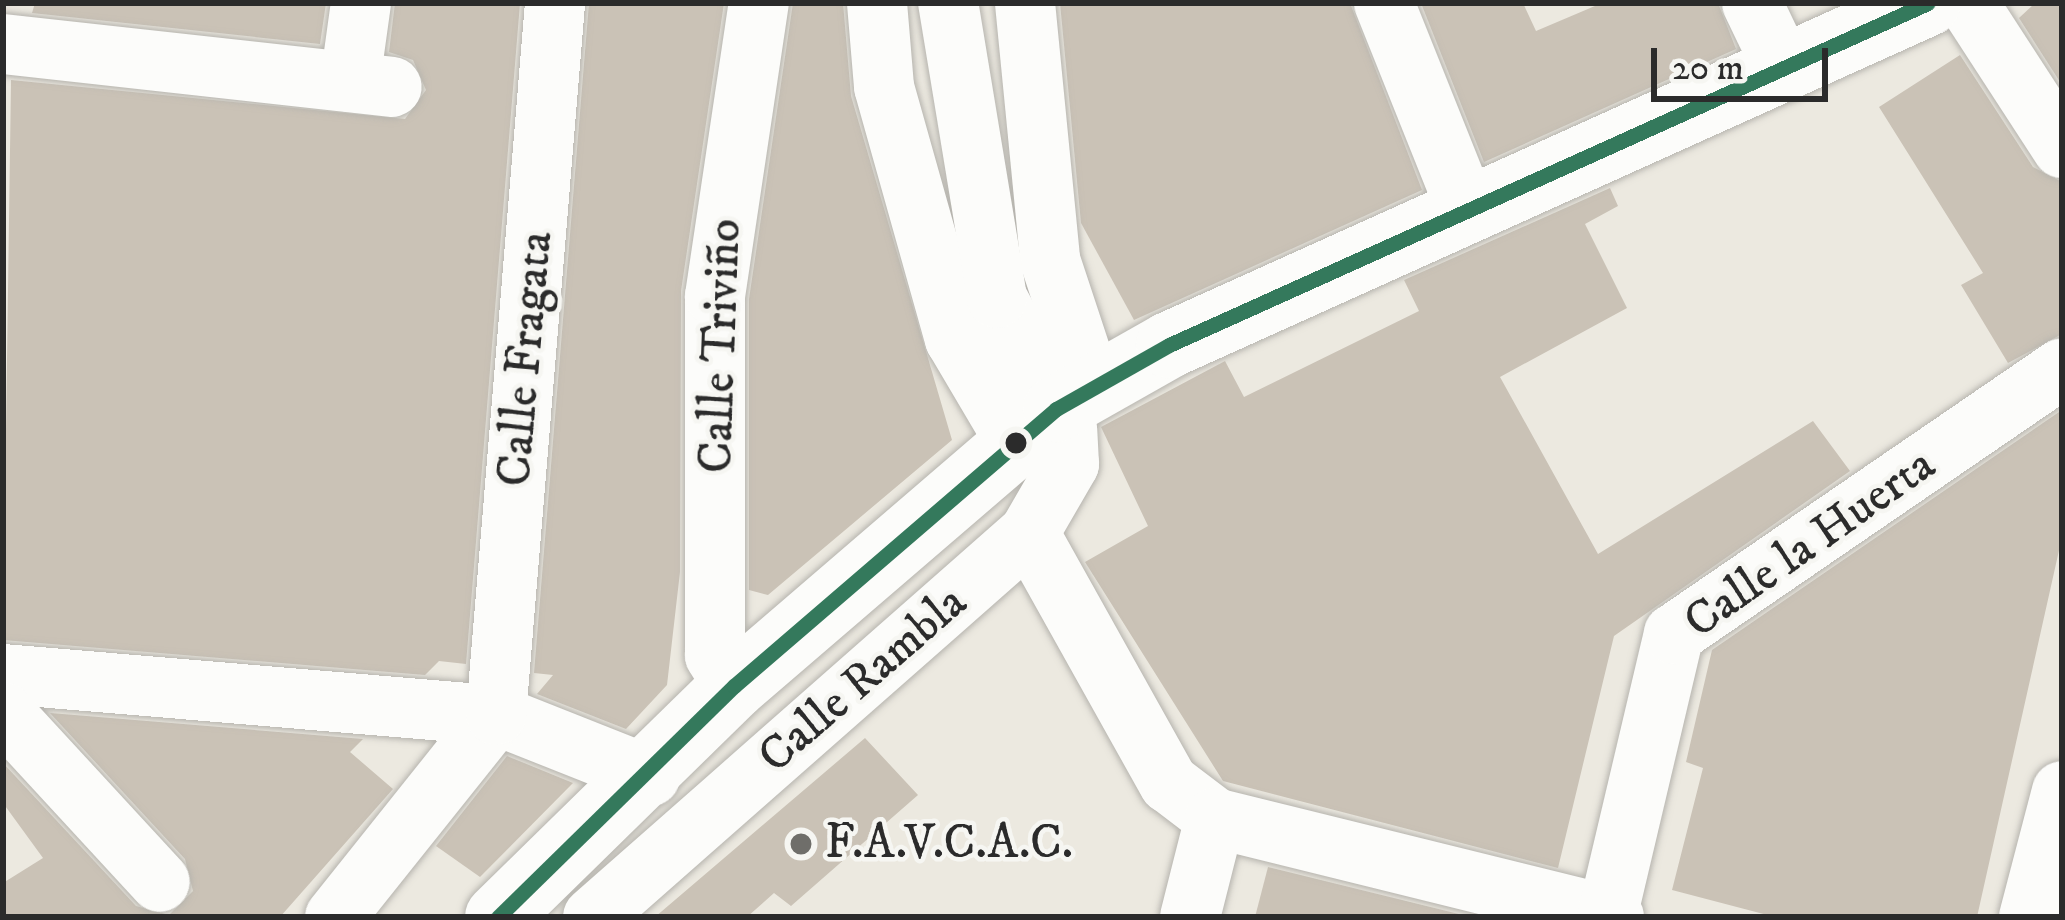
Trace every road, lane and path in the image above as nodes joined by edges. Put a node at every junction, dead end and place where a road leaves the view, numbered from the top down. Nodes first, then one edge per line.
1 (361, 3) edge
2 (556, 3) edge
3 (759, 3) edge
4 (877, 3) edge
5 (948, 3) edge
6 (1025, 3) edge
7 (1384, 3) edge
8 (1752, 3) edge
9 (1928, 3) edge
10 (1968, 3) edge
11 (3, 44) edge
12 (1785, 73) junction
13 (2062, 148) edge
14 (1467, 211) junction
15 (2062, 368) edge
16 (1053, 411) junction
17 (1029, 533) junction
18 (3, 674) edge
19 (734, 686) junction
20 (3, 712) edge
21 (496, 716) junction
22 (650, 776) junction
23 (2062, 791) edge
24 (1214, 818) junction
25 (160, 882) dead end
26 (1610, 916) edge
27 (335, 917) edge
28 (498, 917) edge
29 (593, 917) edge
30 (1190, 917) edge
31 (2029, 917) edge

1 - 11 street
2 - 21 street, Calle Fragata
3 - 19 street, Calle Triviño
4 - 16 street
5 - 16 street
6 - 16 street
7 - 14 street
8 - 12 street
9 - 12 street
10 - 13 street
12 - 14 street
14 - 16 street
15 - 26 street, Calle la Huerta
16 - 17 street, Calle Rambla
16 - 19 street
17 - 24 street
17 - 29 street, Calle Rambla
18 - 21 street
19 - 22 street
20 - 25 street
21 - 22 street
21 - 27 street
22 - 28 street
23 - 31 street
24 - 26 street
24 - 30 street

